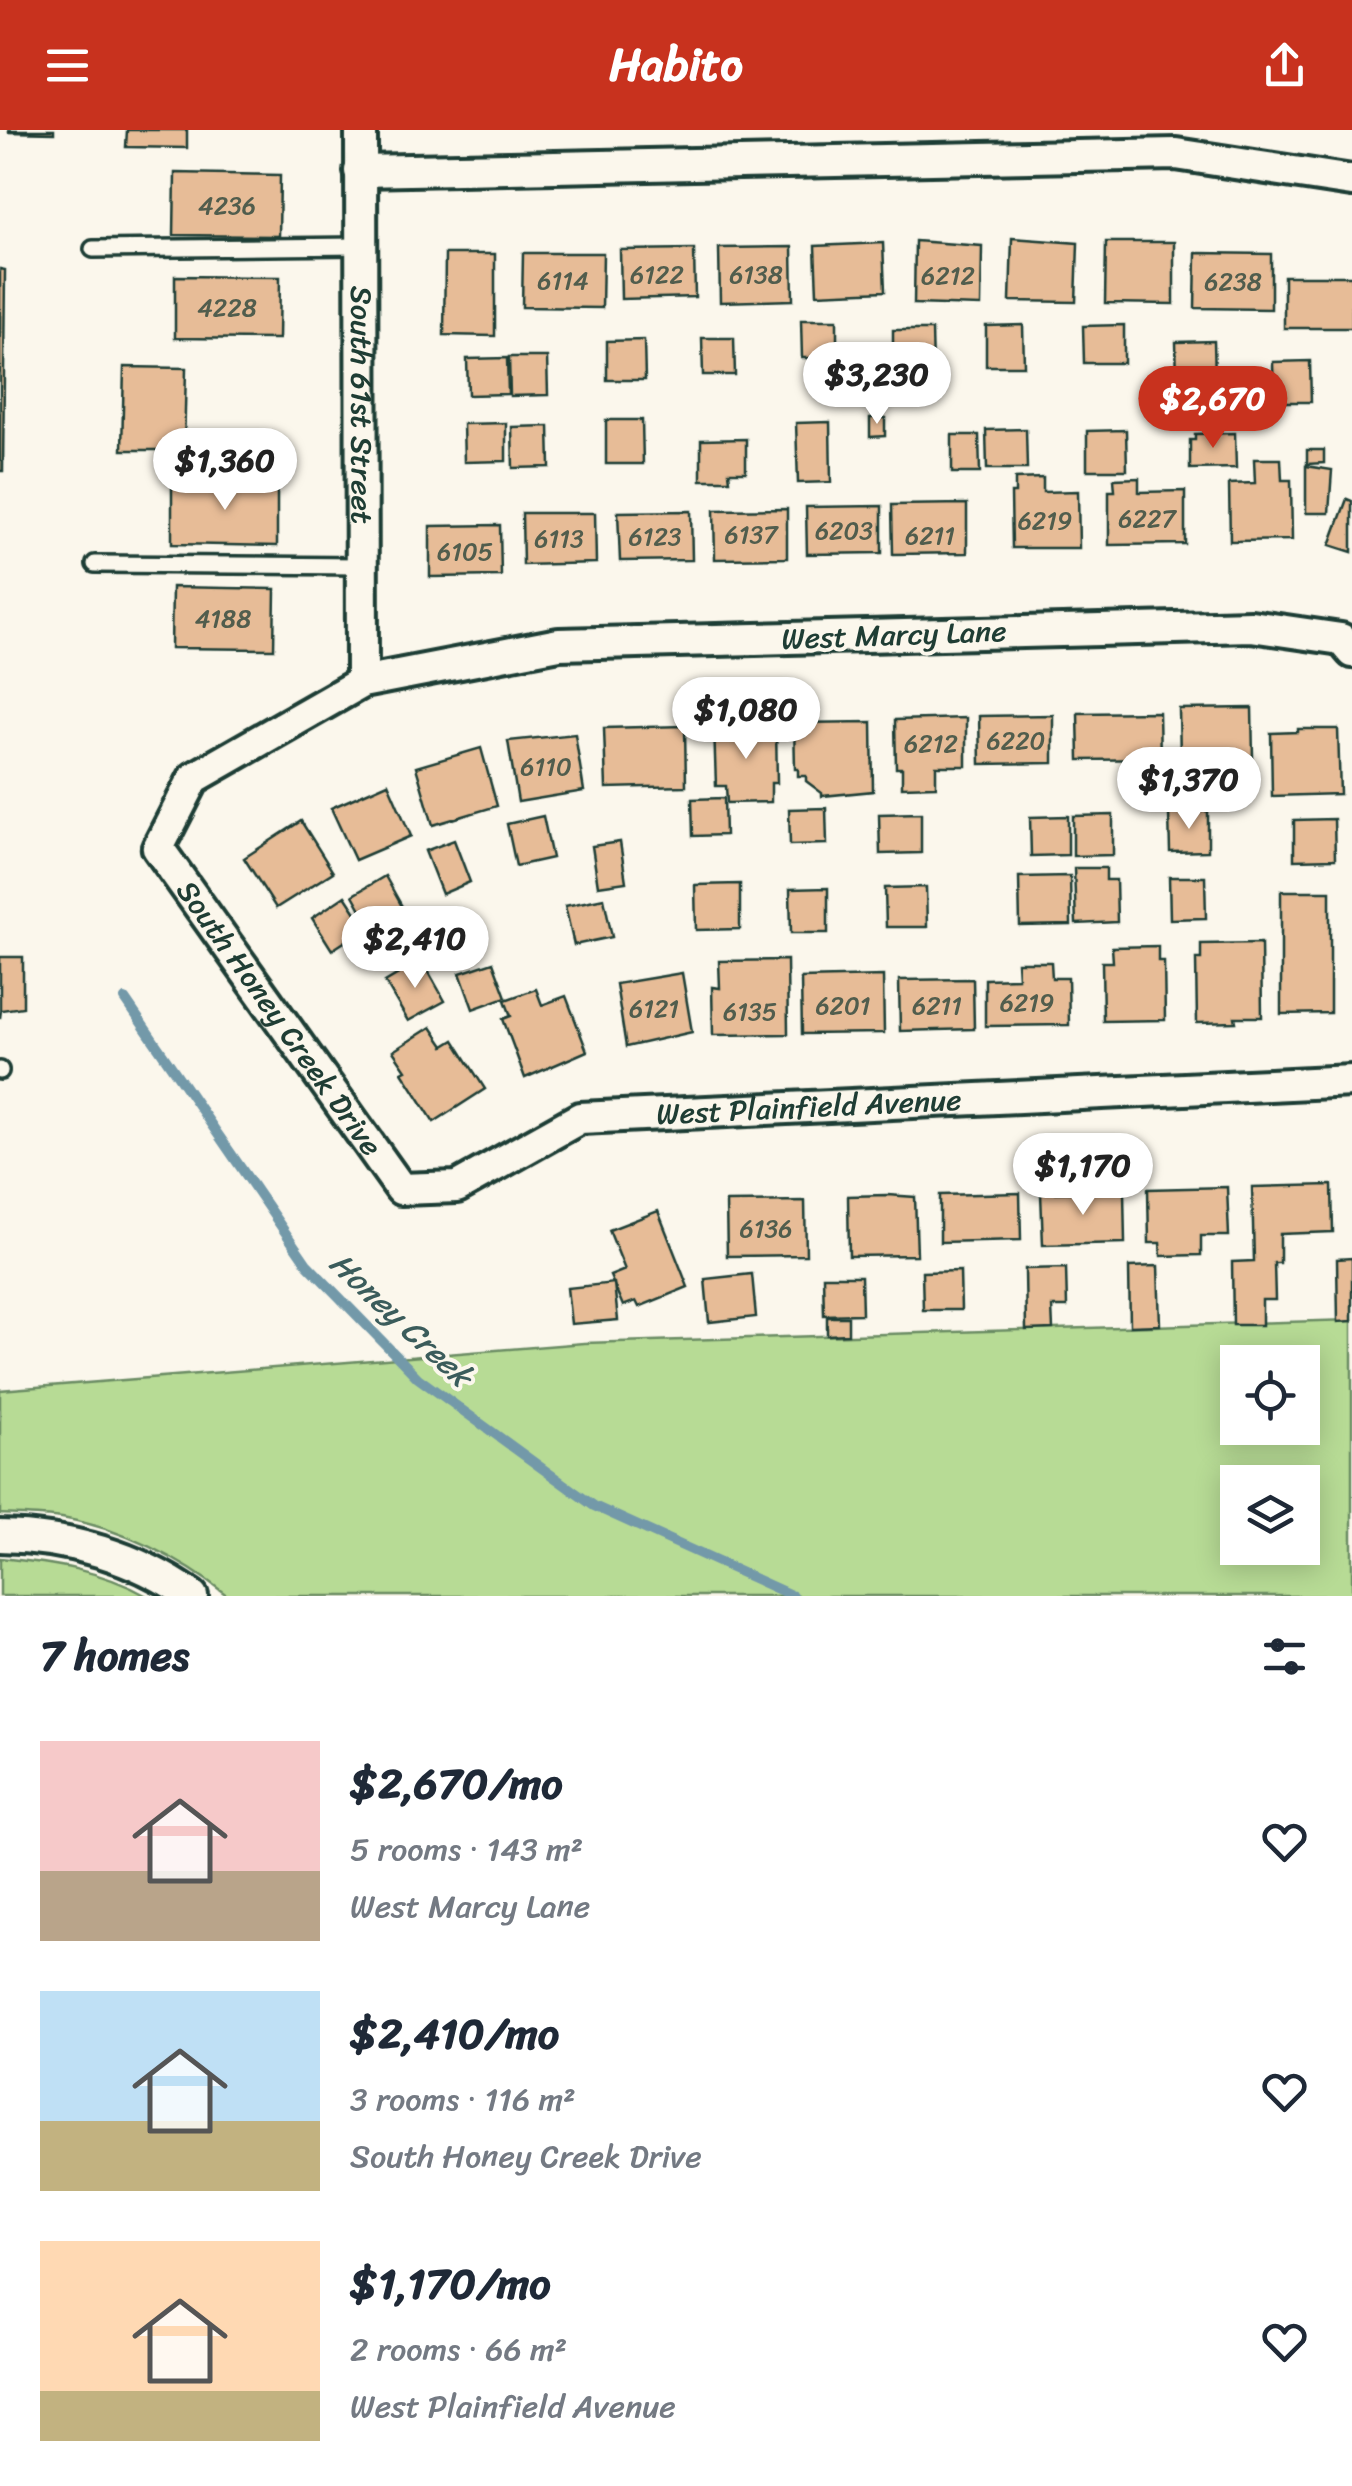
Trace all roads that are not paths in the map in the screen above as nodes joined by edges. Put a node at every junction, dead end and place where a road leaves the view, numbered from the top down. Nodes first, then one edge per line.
1 (360, 130) edge
2 (360, 171) junction
3 (1352, 181) edge
4 (360, 246) junction
5 (92, 249) dead end
6 (95, 564) dead end
7 (362, 566) junction
8 (1346, 646) edge
9 (362, 682) junction
10 (158, 848) joint
11 (1352, 1082) edge
12 (401, 1189) joint
13 (0, 1536) edge
14 (192, 1596) edge

1 - 2 street, South 61st Street
2 - 3 street
2 - 4 street, South 61st Street
4 - 5 lane
4 - 7 street, South 61st Street
6 - 7 lane
7 - 9 street, South 61st Street
8 - 9 street, West Marcy Lane
9 - 10 street, West Marcy Lane
10 - 12 street, South Honey Creek Drive
11 - 12 street, West Plainfield Avenue
13 - 14 street

